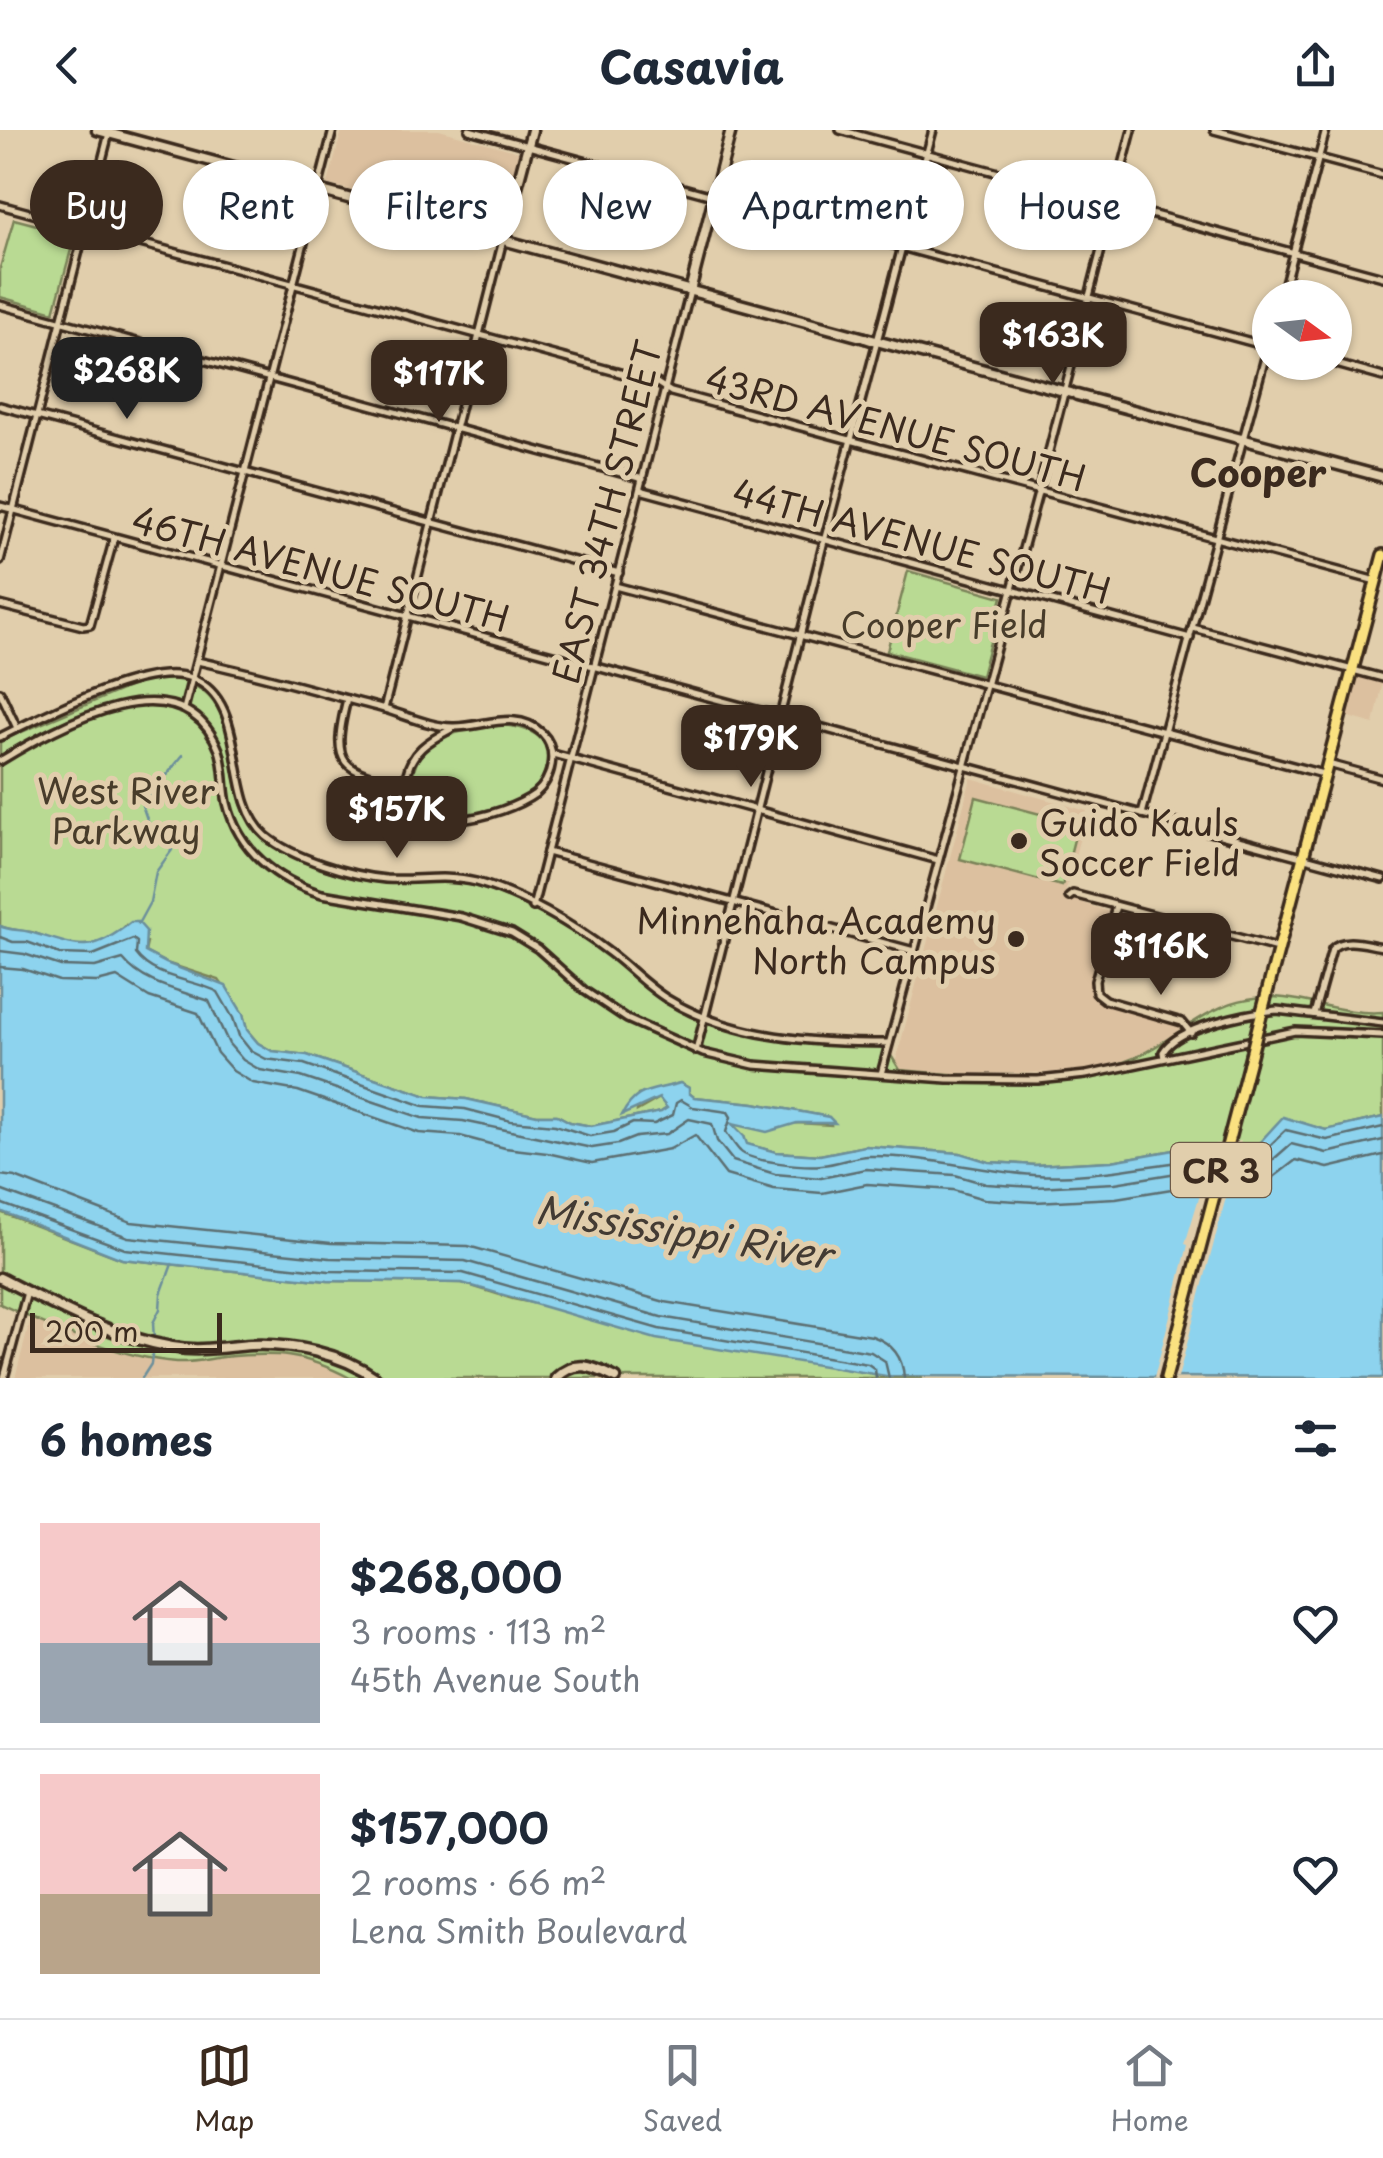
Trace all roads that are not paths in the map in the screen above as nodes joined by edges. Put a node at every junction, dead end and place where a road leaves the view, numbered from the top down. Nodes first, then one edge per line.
1 (97, 130) edge
2 (333, 130) edge
3 (469, 130) edge
4 (532, 130) edge
5 (732, 130) edge
6 (840, 130) edge
7 (933, 130) edge
8 (1132, 130) edge
9 (1214, 130) edge
10 (1326, 130) edge
11 (109, 132) edge
12 (527, 147) junction
13 (927, 154) junction
14 (1319, 158) junction
15 (102, 160) edge
16 (210, 160) edge
17 (326, 160) edge
18 (724, 160) edge
19 (925, 160) edge
20 (1124, 160) edge
21 (523, 163) edge
22 (984, 169) edge
23 (1383, 176) edge
24 (707, 196) edge
25 (0, 205) edge
26 (30, 213) edge
27 (1156, 215) edge
28 (707, 225) edge
29 (523, 245) edge
30 (163, 249) edge
31 (79, 250) edge
32 (303, 250) edge
33 (501, 250) edge
34 (901, 250) edge
35 (909, 250) edge
36 (1101, 250) edge
37 (1294, 252) junction
38 (1383, 277) edge
39 (1286, 280) edge
40 (294, 284) junction
41 (690, 292) junction
42 (1089, 298) junction
43 (0, 305) edge
44 (61, 322) junction
45 (480, 335) junction
46 (871, 340) junction
47 (1252, 340) edge
48 (1352, 368) edge
49 (1383, 377) edge
50 (270, 378) junction
51 (1259, 380) edge
52 (665, 389) junction
53 (1071, 393) junction
54 (0, 406) edge
55 (38, 416) junction
56 (456, 429) junction
57 (1242, 440) junction
58 (851, 441) junction
59 (245, 473) junction
60 (1383, 477) edge
61 (643, 479) junction
62 (640, 490) junction
63 (1039, 492) junction
64 (0, 506) edge
65 (12, 510) junction
66 (431, 524) junction
67 (114, 538) junction
68 (824, 539) junction
69 (1216, 539) junction
70 (1383, 555) edge
71 (0, 561) edge
72 (222, 566) junction
73 (619, 572) junction
74 (1379, 577) edge
75 (615, 586) junction
76 (1012, 590) junction
77 (0, 604) edge
78 (408, 616) junction
79 (1193, 628) junction
80 (800, 637) junction
81 (1190, 638) junction
82 (197, 660) junction
83 (594, 668) junction
84 (1352, 670) junction
85 (192, 678) junction
86 (1383, 678) edge
87 (986, 685) junction
88 (0, 692) edge
89 (348, 699) junction
90 (184, 709) junction
91 (384, 709) junction
92 (781, 718) junction
93 (17, 728) junction
94 (453, 728) junction
95 (1165, 733) junction
96 (0, 737) edge
97 (552, 754) junction
98 (571, 760) junction
99 (0, 761) edge
100 (964, 766) junction
101 (1325, 769) junction
102 (1383, 779) edge
103 (405, 786) junction
104 (758, 810) junction
105 (1142, 814) junction
106 (546, 852) junction
107 (1301, 857) junction
108 (938, 860) junction
109 (1383, 879) edge
110 (1069, 898) dead end
111 (735, 902) junction
112 (1116, 906) junction
113 (533, 907) junction
114 (1383, 947) edge
115 (1277, 948) junction
116 (914, 951) junction
117 (1262, 1011) junction
118 (1314, 1015) junction
119 (704, 1018) junction
120 (1383, 1024) edge
121 (1192, 1033) junction
122 (1383, 1035) edge
123 (889, 1043) junction
124 (696, 1050) junction
125 (1164, 1058) junction
126 (881, 1074) junction
127 (0, 1278) edge
128 (27, 1292) junction
129 (4, 1378) edge
130 (376, 1378) edge
131 (556, 1378) edge
132 (616, 1378) edge
133 (1166, 1378) edge

1 - 11 street
2 - 17 street
3 - 12 street
4 - 12 street
5 - 18 street, EAST 34TH STREET
6 - 13 street
7 - 13 street
8 - 20 street
9 - 14 street
10 - 14 street
11 - 15 street
11 - 16 street
12 - 21 street
12 - 24 street
13 - 19 street
13 - 22 street
14 - 23 street
14 - 37 street
25 - 26 street, 43RD AVENUE SOUTH
27 - 37 street
28 - 41 street, EAST 34TH STREET
29 - 41 street
30 - 40 street, 43RD AVENUE SOUTH
31 - 44 street
32 - 40 street
33 - 45 street
34 - 46 street
35 - 42 street
36 - 42 street
37 - 38 street
37 - 39 street
40 - 45 street, 43RD AVENUE SOUTH
40 - 50 street
41 - 46 street
41 - 52 street, EAST 34TH STREET
42 - 47 street
42 - 53 street
43 - 44 street
44 - 50 street
44 - 55 street
45 - 52 street, 43RD AVENUE SOUTH
45 - 56 street
46 - 53 street
46 - 58 street
48 - 49 street
50 - 56 street
50 - 59 street
51 - 57 street
52 - 58 street, 43RD AVENUE SOUTH
52 - 61 street, EAST 34TH STREET
53 - 57 street
53 - 63 street
54 - 55 street
55 - 59 street
55 - 65 street
56 - 61 street
56 - 66 street
57 - 60 street
57 - 69 street
58 - 63 street, 43RD AVENUE SOUTH
58 - 68 street
59 - 66 street
59 - 72 street
61 - 62 street, EAST 34TH STREET
62 - 68 street, 44TH AVENUE SOUTH
62 - 73 street, EAST 34TH STREET
63 - 69 street, 43RD AVENUE SOUTH
63 - 76 street
64 - 65 street, 46TH AVENUE SOUTH
65 - 67 street, 46TH AVENUE SOUTH
65 - 71 street
66 - 73 street
66 - 78 street
67 - 72 street, 46TH AVENUE SOUTH
67 - 77 street
68 - 76 street, 44TH AVENUE SOUTH
68 - 80 street
69 - 74 street, 43RD AVENUE SOUTH
69 - 79 street
70 - 74 main road, CR 3
72 - 78 street, 46TH AVENUE SOUTH
72 - 82 street
73 - 75 street, EAST 34TH STREET
74 - 84 main road, CR 3
75 - 80 street
75 - 83 street, EAST 34TH STREET
76 - 81 street, 44TH AVENUE SOUTH
76 - 87 street
78 - 83 street, 46TH AVENUE SOUTH
78 - 91 street
79 - 81 street
79 - 84 street
80 - 87 street
80 - 92 street
81 - 95 street
82 - 85 street
82 - 89 street
83 - 92 street, 46TH AVENUE SOUTH
83 - 98 street, EAST 34TH STREET
84 - 86 street
84 - 101 main road, CR 3
85 - 90 street
85 - 93 street
85 - 113 street
87 - 95 street
87 - 100 street
88 - 93 street
89 - 91 street
89 - 103 street
90 - 99 street
90 - 124 street
91 - 94 street
92 - 100 street, 46TH AVENUE SOUTH
92 - 104 street
93 - 96 street
94 - 97 street
94 - 103 street
95 - 101 street
95 - 105 street
97 - 98 street
97 - 103 street
98 - 104 street
98 - 106 street, EAST 34TH STREET
100 - 105 street, 46TH AVENUE SOUTH
100 - 108 street
101 - 102 street
101 - 107 main road, CR 3
104 - 108 street
104 - 111 street
105 - 107 street, 46TH AVENUE SOUTH
106 - 111 street
106 - 113 street, EAST 34TH STREET
107 - 109 street, 46TH AVENUE SOUTH
107 - 115 main road, CR 3
108 - 116 street
110 - 112 street
111 - 116 street
111 - 119 street
112 - 115 street
112 - 121 street
113 - 119 street
114 - 118 street
115 - 117 main road, CR 3
116 - 123 street
117 - 118 street
117 - 121 street
117 - 133 main road, CR 3, bridge
118 - 120 street
119 - 123 street
119 - 124 street
121 - 125 street
122 - 125 street
123 - 126 street
124 - 126 street
125 - 126 street
127 - 128 street
128 - 129 street
128 - 130 street
131 - 132 street

